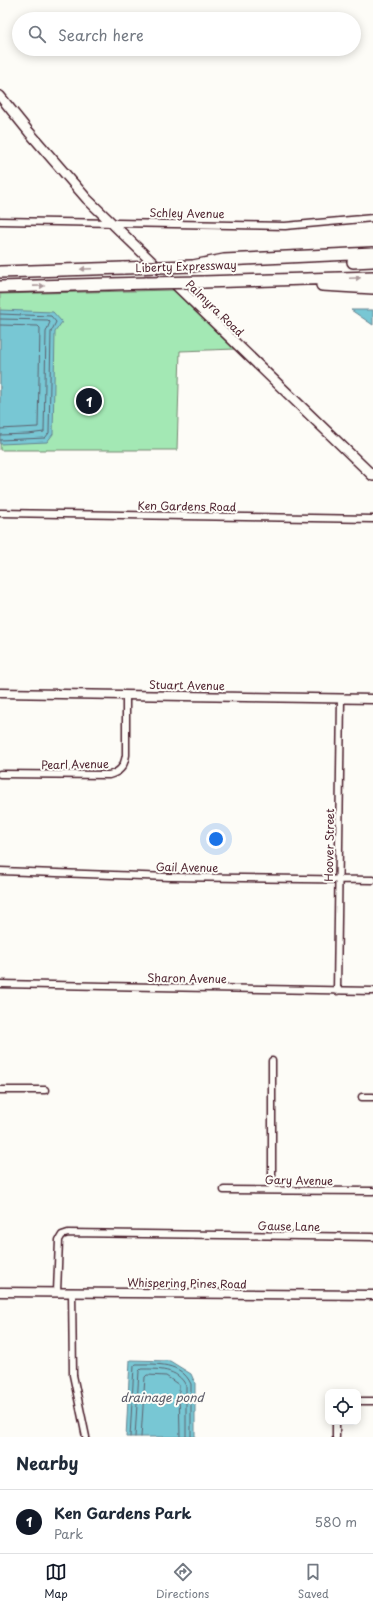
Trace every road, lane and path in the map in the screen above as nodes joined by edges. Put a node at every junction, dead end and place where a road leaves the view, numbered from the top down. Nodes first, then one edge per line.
1 (0, 96) edge
2 (373, 218) edge
3 (0, 221) edge
4 (111, 222) junction
5 (373, 254) edge
6 (332, 259) junction
7 (373, 261) edge
8 (0, 272) edge
9 (373, 277) edge
10 (338, 282) junction
11 (0, 287) edge
12 (373, 288) edge
13 (373, 476) edge
14 (0, 513) edge
15 (373, 519) edge
16 (0, 693) edge
17 (126, 695) junction
18 (341, 699) junction
19 (373, 699) edge
20 (0, 774) edge
21 (0, 871) edge
22 (339, 879) junction
23 (373, 880) edge
24 (0, 984) edge
25 (337, 991) junction
26 (373, 991) edge
27 (272, 1061) dead end
28 (0, 1090) edge
29 (45, 1090) dead end
30 (362, 1097) dead end
31 (373, 1097) edge
32 (224, 1190) dead end
33 (272, 1190) junction
34 (373, 1191) edge
35 (373, 1237) edge
36 (0, 1292) edge
37 (57, 1292) junction
38 (72, 1292) junction
39 (373, 1295) edge
40 (361, 1401) edge
41 (373, 1401) edge
42 (336, 1425) edge
43 (86, 1437) edge
44 (336, 1437) edge

1 - 4 main road, Palmyra Road
2 - 4 street, Schley Avenue
3 - 4 street, Schley Avenue
4 - 13 main road, Palmyra Road
5 - 6 highway
6 - 7 highway
6 -> 8 highway, Liberty Expressway, bridge
10 -> 9 highway
11 -> 10 highway, Liberty Expressway, bridge
10 - 12 highway
14 - 15 street, Ken Gardens Road
16 - 17 street, Stuart Avenue
17 - 18 street, Stuart Avenue
17 - 20 street, Pearl Avenue
18 - 19 street, Stuart Avenue
18 - 22 street, Hoover Street
21 - 22 street, Gail Avenue
22 - 23 street, Gail Avenue
22 - 25 street, Hoover Street
24 - 25 street, Sharon Avenue
25 - 26 street, Sharon Avenue
27 - 33 street
28 - 29 street
30 - 31 street
32 - 33 street, Gary Avenue
33 - 34 street, Gary Avenue
35 - 37 street, Gause Lane
36 - 37 street, Whispering Pines Road
37 - 38 street, Whispering Pines Road
38 - 39 street, Whispering Pines Road
38 - 43 street
40 - 41 street
42 - 44 street

